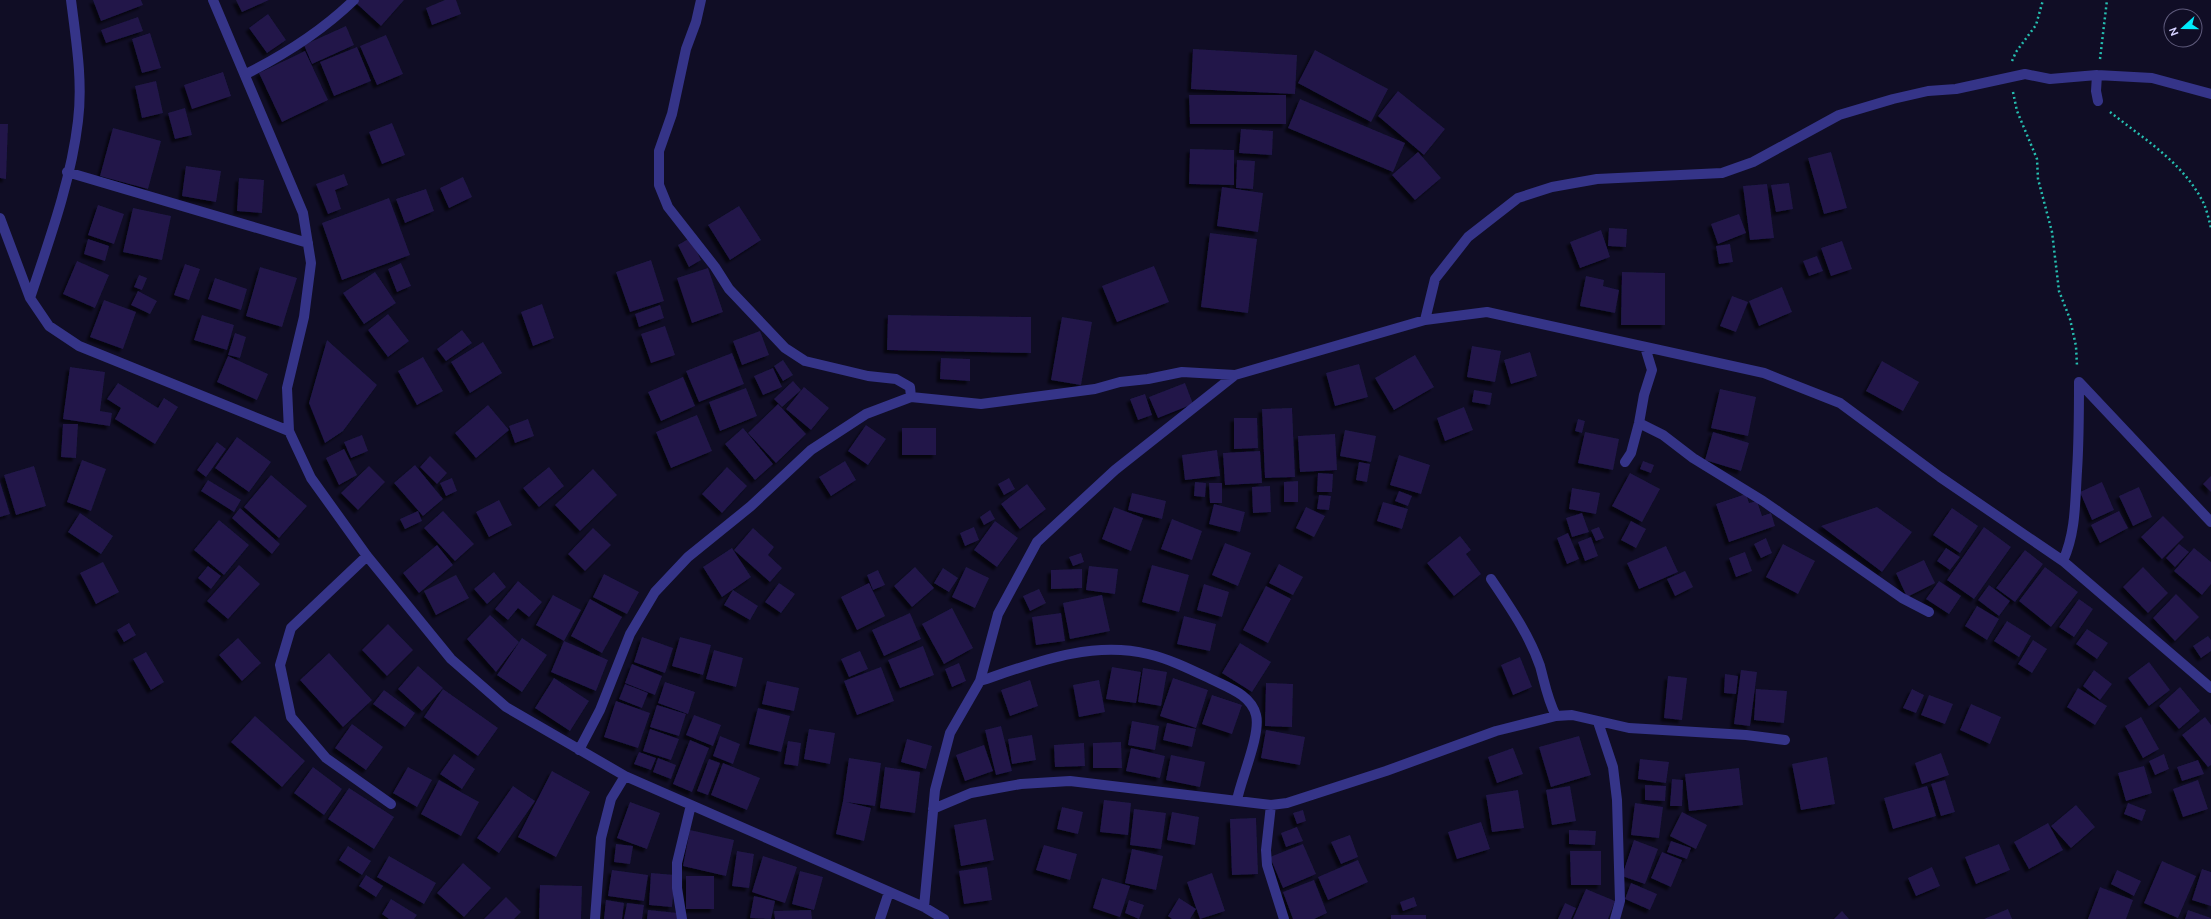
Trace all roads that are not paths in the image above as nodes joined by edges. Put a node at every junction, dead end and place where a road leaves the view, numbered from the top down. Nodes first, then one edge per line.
1 (71, 0) edge
2 (213, 0) edge
3 (354, 0) edge
4 (701, 0) edge
5 (246, 74) junction
6 (2097, 75) junction
7 (2211, 94) edge
8 (2098, 101) road end
9 (68, 172) junction
10 (0, 218) edge
11 (308, 243) junction
12 (30, 298) junction
13 (1425, 320) junction
14 (1645, 347) junction
15 (1235, 375) junction
16 (911, 397) junction
17 (1639, 423) junction
18 (289, 431) junction
19 (1625, 462) dead end
20 (2211, 522) edge
21 (367, 556) junction
22 (2063, 561) junction
23 (1491, 579) dead end
24 (1929, 612) dead end
25 (980, 680) junction
26 (2211, 688) edge
27 (1556, 716) junction
28 (1598, 722) junction
29 (1785, 740) dead end
30 (579, 750) junction
31 (625, 776) junction
32 (1237, 800) junction
33 (391, 804) dead end
34 (691, 805) junction
35 (1271, 805) junction
36 (933, 809) junction
37 (890, 892) junction
38 (924, 908) junction
39 (595, 919) edge
40 (682, 919) edge
41 (880, 919) edge
42 (944, 919) edge
43 (1284, 919) edge
44 (1615, 919) edge

1 - 9 street
2 - 5 street
3 - 5 street
4 - 16 street
5 - 11 street
6 - 7 street
6 - 8 street
6 - 13 street
9 - 11 street
9 - 12 street
10 - 12 street
11 - 18 street
12 - 18 street
13 - 14 street
13 - 15 street
14 - 17 street
14 - 22 street
15 - 16 street
15 - 25 street
16 - 30 street
17 - 19 street
17 - 24 street
18 - 21 street
20 - 22 street
21 - 30 street
21 - 33 street
22 - 26 street
23 - 27 street
25 - 32 street
25 - 36 street
27 - 28 street
27 - 35 street
28 - 29 street
28 - 44 street
30 - 31 street
31 - 34 street
31 - 39 street
32 - 35 street
32 - 36 street
34 - 37 street
34 - 40 street
35 - 43 street
36 - 38 street
37 - 38 street
37 - 41 street
38 - 42 street

